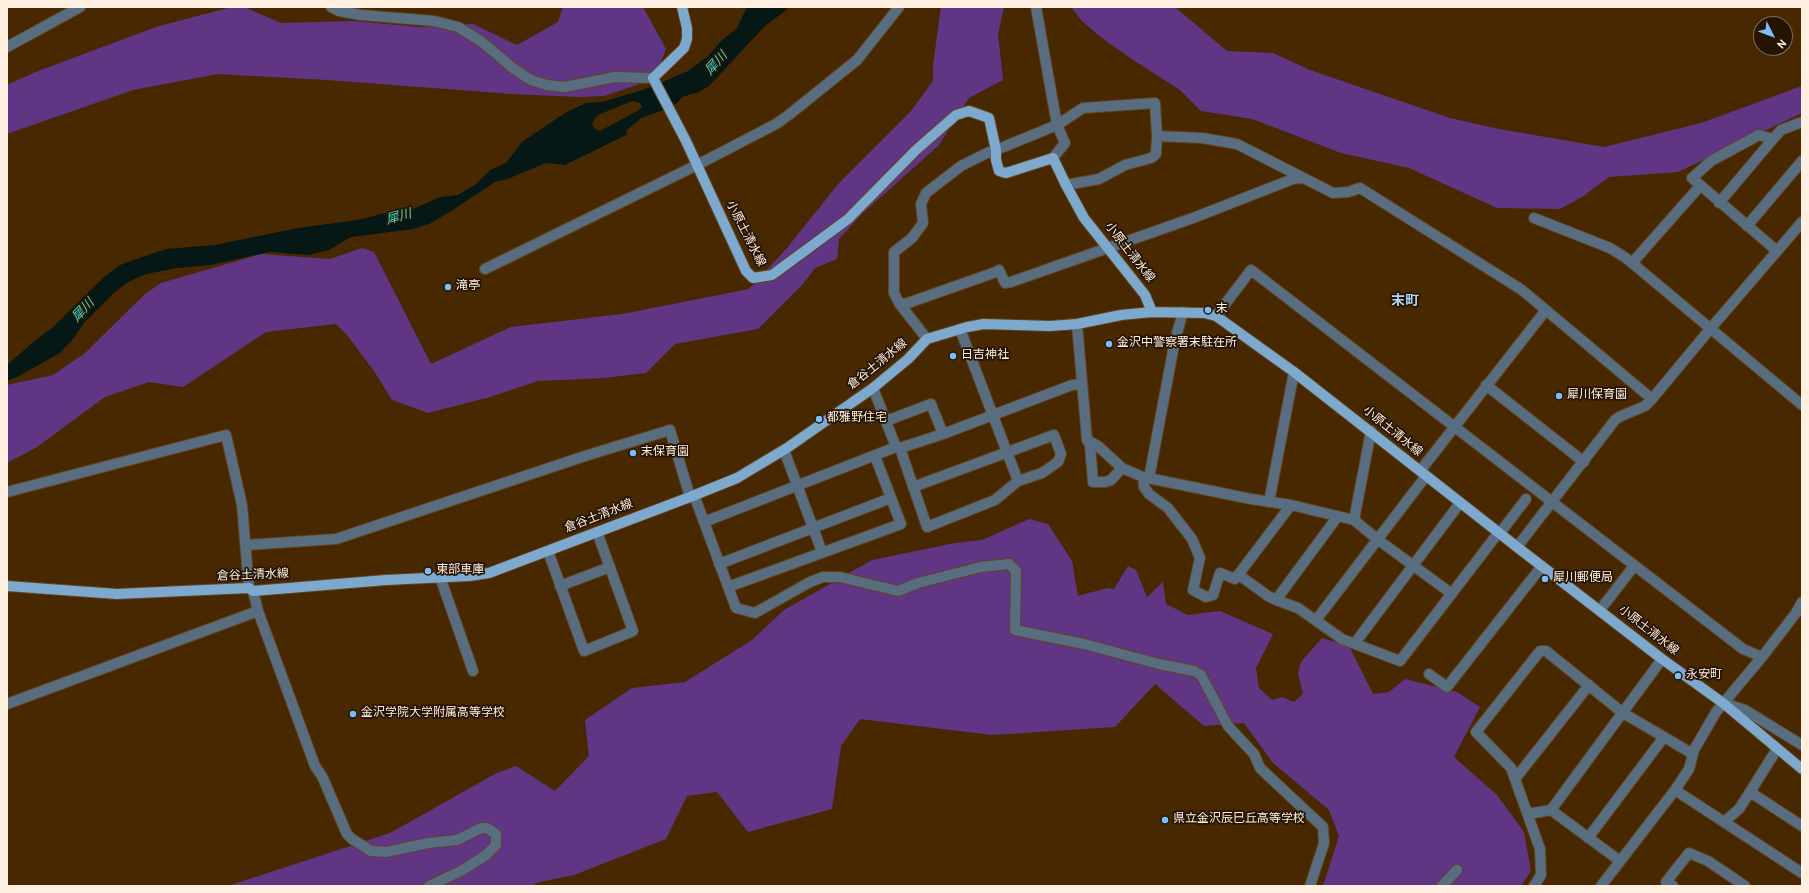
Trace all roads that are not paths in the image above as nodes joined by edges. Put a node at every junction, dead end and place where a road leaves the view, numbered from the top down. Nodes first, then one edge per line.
1 (80, 7) edge
2 (331, 7) edge
3 (682, 7) edge
4 (899, 7) edge
5 (1036, 7) edge
6 (7, 47) edge
7 (653, 79) junction
8 (1802, 122) edge
9 (1057, 125) junction
10 (1156, 136) junction
11 (1773, 139) junction
12 (996, 152) junction
13 (1053, 158) junction
14 (1802, 161) edge
15 (697, 166) junction
16 (1303, 178) junction
17 (1066, 185) junction
18 (1700, 186) junction
19 (1719, 203) junction
20 (1534, 218) dead end
21 (1802, 222) edge
22 (1747, 226) junction
23 (1108, 248) junction
24 (1777, 251) junction
25 (1632, 262) junction
26 (485, 269) dead end
27 (899, 302) junction
28 (1546, 310) junction
29 (1152, 312) junction
30 (1183, 312) junction
31 (1216, 316) junction
32 (1077, 324) junction
33 (1711, 328) junction
34 (960, 329) junction
35 (928, 339) junction
36 (1294, 372) junction
37 (1082, 384) junction
38 (1486, 385) junction
39 (873, 388) junction
40 (1652, 399) junction
41 (1802, 405) edge
42 (994, 416) junction
43 (886, 421) junction
44 (1455, 428) junction
45 (1371, 432) junction
46 (944, 434) junction
47 (1087, 440) junction
48 (898, 447) junction
49 (784, 450) junction
50 (1007, 453) junction
51 (875, 456) junction
52 (1584, 462) junction
53 (1122, 468) junction
54 (1423, 473) junction
55 (1146, 478) junction
56 (1018, 482) junction
57 (797, 486) junction
58 (913, 487) junction
59 (7, 492) edge
60 (692, 496) junction
61 (891, 498) junction
62 (1526, 499) dead end
63 (1269, 502) junction
64 (1551, 502) junction
65 (1460, 503) junction
66 (1291, 506) junction
67 (1338, 516) junction
68 (1354, 520) junction
69 (704, 522) junction
70 (813, 528) junction
71 (597, 532) junction
72 (1499, 533) junction
73 (1377, 539) junction
74 (246, 545) junction
75 (1518, 547) junction
76 (548, 551) junction
77 (822, 552) junction
78 (719, 564) junction
79 (1413, 566) junction
80 (1542, 566) junction
81 (1634, 566) junction
82 (610, 567) junction
83 (1239, 575) junction
84 (440, 577) junction
85 (7, 586) edge
86 (560, 586) junction
87 (728, 588) junction
88 (251, 590) junction
89 (1452, 594) junction
90 (1276, 600) junction
91 (1802, 602) edge
92 (1600, 610) junction
93 (258, 611) junction
94 (1799, 612) edge
95 (1316, 620) junction
96 (1354, 643) junction
97 (1762, 657) junction
98 (1662, 659) junction
99 (473, 671) dead end
100 (1429, 674) dead end
101 (1589, 685) junction
102 (1723, 703) junction
103 (7, 704) edge
104 (1623, 713) junction
105 (1664, 737) junction
106 (1802, 746) edge
107 (1777, 750) junction
108 (1693, 754) junction
109 (1802, 769) edge
110 (1515, 779) junction
111 (1675, 790) junction
112 (1750, 792) junction
113 (1551, 810) junction
114 (1528, 814) junction
115 (1724, 822) junction
116 (1802, 826) edge
117 (1588, 838) junction
118 (1620, 861) junction
119 (1457, 870) dead end
120 (1802, 873) edge
121 (429, 886) edge
122 (1310, 886) edge
123 (1442, 886) edge
124 (1534, 886) edge
125 (1601, 886) edge
126 (1673, 886) edge
127 (1745, 886) edge

1 - 6 street
2 - 7 street
3 - 7 main road
4 - 15 street
5 - 9 street
7 - 15 main road, 小原土清水線
8 - 11 street
9 - 10 street
9 - 12 street
9 - 13 street
10 - 16 street
10 - 17 street
11 - 18 street
11 - 19 street
12 - 13 main road, 小原土清水線
12 - 15 main road, 小原土清水線
12 - 27 street
13 - 17 main road, 小原土清水線
14 - 22 street
15 - 26 street
16 - 23 street
16 - 28 street
17 - 23 main road, 小原土清水線
18 - 19 street
18 - 25 street
19 - 22 street
20 - 25 street
21 - 24 street
22 - 24 street
23 - 27 street
23 - 29 main road, 小原土清水線
24 - 33 street
25 - 33 street
27 - 35 street
28 - 38 street
28 - 40 street
29 - 30 main road, 小原土清水線
29 - 32 main road, 倉谷土清水線
30 - 31 main road, 小原土清水線
30 - 55 street
31 - 36 main road, 小原土清水線
31 - 44 street
32 - 34 main road, 倉谷土清水線
32 - 37 street
33 - 40 street
33 - 41 street
34 - 35 main road, 倉谷土清水線
34 - 42 street
35 - 39 main road, 倉谷土清水線
36 - 45 main road, 小原土清水線
36 - 63 street
37 - 42 street
37 - 47 street
38 - 44 street
38 - 52 street
39 - 43 street
39 - 49 main road, 倉谷土清水線
40 - 52 street
42 - 46 street
42 - 50 street
43 - 46 street
43 - 48 street
44 - 54 street
44 - 64 street
45 - 54 main road, 小原土清水線
45 - 68 street
46 - 48 street
47 - 53 street
47 - 53 street
48 - 51 street
48 - 58 street
49 - 57 street
49 - 60 main road, 倉谷土清水線
50 - 56 street
50 - 56 street
50 - 58 street
51 - 57 street
51 - 61 street
52 - 64 street
53 - 55 street
54 - 65 main road, 小原土清水線
54 - 73 street
55 - 63 street
55 - 83 street
56 - 58 street
57 - 69 street
57 - 70 street
59 - 74 street
60 - 69 street
60 - 71 main road, 倉谷土清水線
60 - 74 street
61 - 70 street
61 - 77 street
62 - 72 street
63 - 66 street
64 - 75 street
64 - 81 street
65 - 72 main road, 小原土清水線
65 - 79 street
66 - 67 street
66 - 83 street
67 - 68 street
67 - 90 street
68 - 73 street
69 - 78 street
70 - 77 street
70 - 78 street
71 - 76 main road, 倉谷土清水線
71 - 82 street
72 - 75 main road, 小原土清水線
72 - 89 street
73 - 79 street
73 - 95 street
74 - 88 street
75 - 80 main road, 小原土清水線
76 - 84 main road, 倉谷土清水線
76 - 86 street
77 - 87 street
78 - 87 street
79 - 89 street
79 - 96 street
80 - 92 main road, 小原土清水線
80 - 100 street
81 - 92 street
81 - 97 street
82 - 86 street
82 - 86 street
83 - 90 street
84 - 88 main road, 倉谷土清水線
84 - 99 street
85 - 88 main road, 倉谷土清水線
87 - 122 street
88 - 93 street
89 - 96 street
90 - 95 street
91 - 94 street
92 - 98 main road, 小原土清水線
93 - 103 street
93 - 121 street
94 - 97 street
95 - 96 street
97 - 102 street
98 - 102 main road, 小原土清水線
98 - 104 street
101 - 104 street
101 - 110 street
101 - 110 street
102 - 106 street
102 - 107 main road, 小原土清水線
102 - 108 street
104 - 105 street
104 - 113 street
105 - 108 street
105 - 117 street
107 - 109 main road, 小原土清水線
107 - 112 street
108 - 111 street
110 - 114 street
111 - 115 street
111 - 118 street
112 - 115 street
112 - 116 street
113 - 114 street
113 - 117 street
114 - 124 street
115 - 120 street
117 - 118 street
118 - 125 street
119 - 123 street
126 - 127 street

